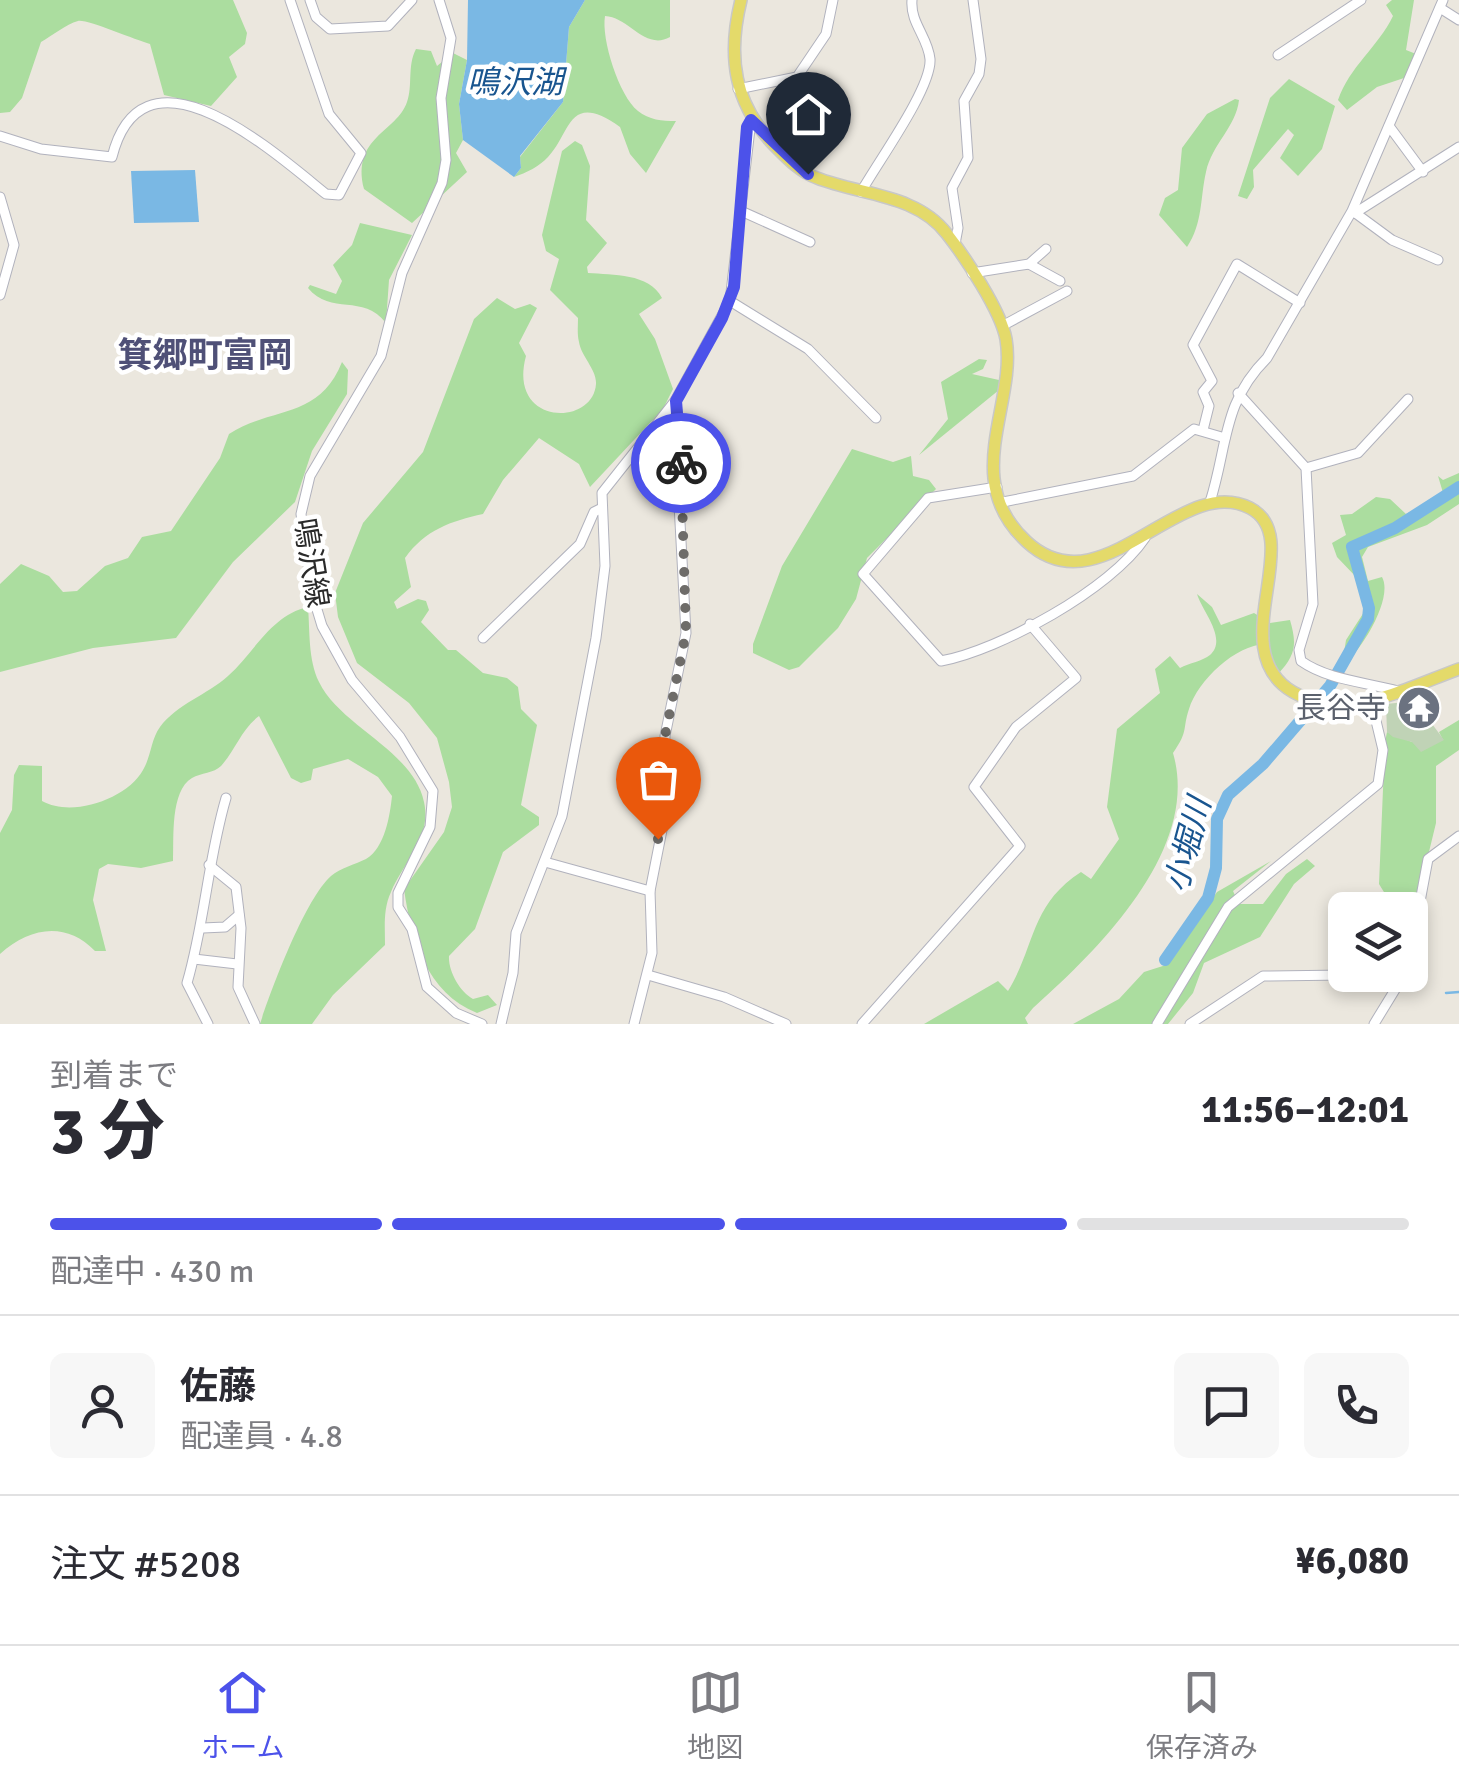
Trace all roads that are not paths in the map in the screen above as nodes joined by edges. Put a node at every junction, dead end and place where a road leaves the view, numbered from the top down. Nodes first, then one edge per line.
1 (290, 0) edge
2 (310, 0) edge
3 (412, 0) edge
4 (430, 0) edge
5 (742, 0) edge
6 (833, 0) edge
7 (912, 0) edge
8 (973, 0) edge
9 (1361, 0) edge
10 (440, 2) edge
11 (1441, 4) edge
12 (1459, 20) edge
13 (1278, 55) dead end
14 (738, 88) junction
15 (751, 120) junction
16 (1389, 126) junction
17 (0, 136) edge
18 (1459, 147) edge
19 (1423, 172) junction
20 (861, 192) junction
21 (0, 197) edge
22 (741, 211) junction
23 (1354, 212) junction
24 (810, 242) dead end
25 (954, 244) junction
26 (1046, 249) dead end
27 (1438, 260) dead end
28 (1029, 264) junction
29 (972, 273) junction
30 (1060, 281) dead end
31 (1067, 290) dead end
32 (0, 296) edge
33 (730, 301) junction
34 (1300, 303) junction
35 (1002, 326) junction
36 (1238, 393) junction
37 (1408, 399) dead end
38 (676, 401) junction
39 (876, 418) dead end
40 (1203, 430) junction
41 (1225, 438) junction
42 (1306, 468) junction
43 (997, 486) junction
44 (1003, 502) junction
45 (1210, 502) junction
46 (602, 508) junction
47 (1145, 538) junction
48 (1030, 624) junction
49 (483, 638) dead end
50 (1459, 670) edge
51 (1398, 692) junction
52 (1372, 700) junction
53 (226, 798) dead end
54 (1459, 836) edge
55 (544, 862) junction
56 (209, 865) junction
57 (650, 891) junction
58 (1421, 892) edge
59 (239, 915) junction
60 (202, 928) junction
61 (194, 959) junction
62 (237, 964) junction
63 (648, 975) junction
64 (1328, 975) edge
65 (1394, 992) edge
66 (208, 1024) edge
67 (254, 1024) edge
68 (482, 1024) edge
69 (501, 1024) edge
70 (634, 1024) edge
71 (786, 1024) edge
72 (862, 1024) edge
73 (1157, 1024) edge
74 (1190, 1024) edge
75 (1374, 1024) edge

1 - 17 street
2 - 3 street
4 - 10 street
5 - 14 main road
6 - 14 street
7 - 20 street
8 - 25 street
9 - 13 street
10 - 68 street, 鳴沢線
11 - 12 street
11 - 16 street
14 - 15 main road
15 - 20 main road
15 - 22 street
16 - 19 street
16 - 23 street
18 - 19 street
19 - 23 street
20 - 25 main road
21 - 32 street
22 - 24 street
22 - 33 street
23 - 27 street
23 - 34 street
25 - 29 main road
26 - 28 street
28 - 29 street
28 - 30 street
29 - 35 main road
31 - 35 street
33 - 38 street
33 - 39 street
34 - 36 street
34 - 40 street
35 - 43 main road
36 - 41 street
36 - 42 street
37 - 42 street
38 - 46 street
38 - 57 street
40 - 41 street
40 - 44 street
41 - 45 street
42 - 51 street
43 - 44 main road
43 - 48 street
44 - 47 main road
45 - 47 main road
45 - 52 main road
46 - 49 street
46 - 55 street
47 - 48 street
48 - 72 street
50 - 51 main road
51 - 52 main road
52 - 73 street
53 - 56 street
54 - 58 street
55 - 57 street
55 - 69 street
56 - 59 street
56 - 60 street
57 - 63 street
59 - 60 street
59 - 62 street
60 - 61 street
61 - 62 street
61 - 66 street
62 - 67 street
63 - 70 street
63 - 71 street
64 - 74 street
65 - 75 street

